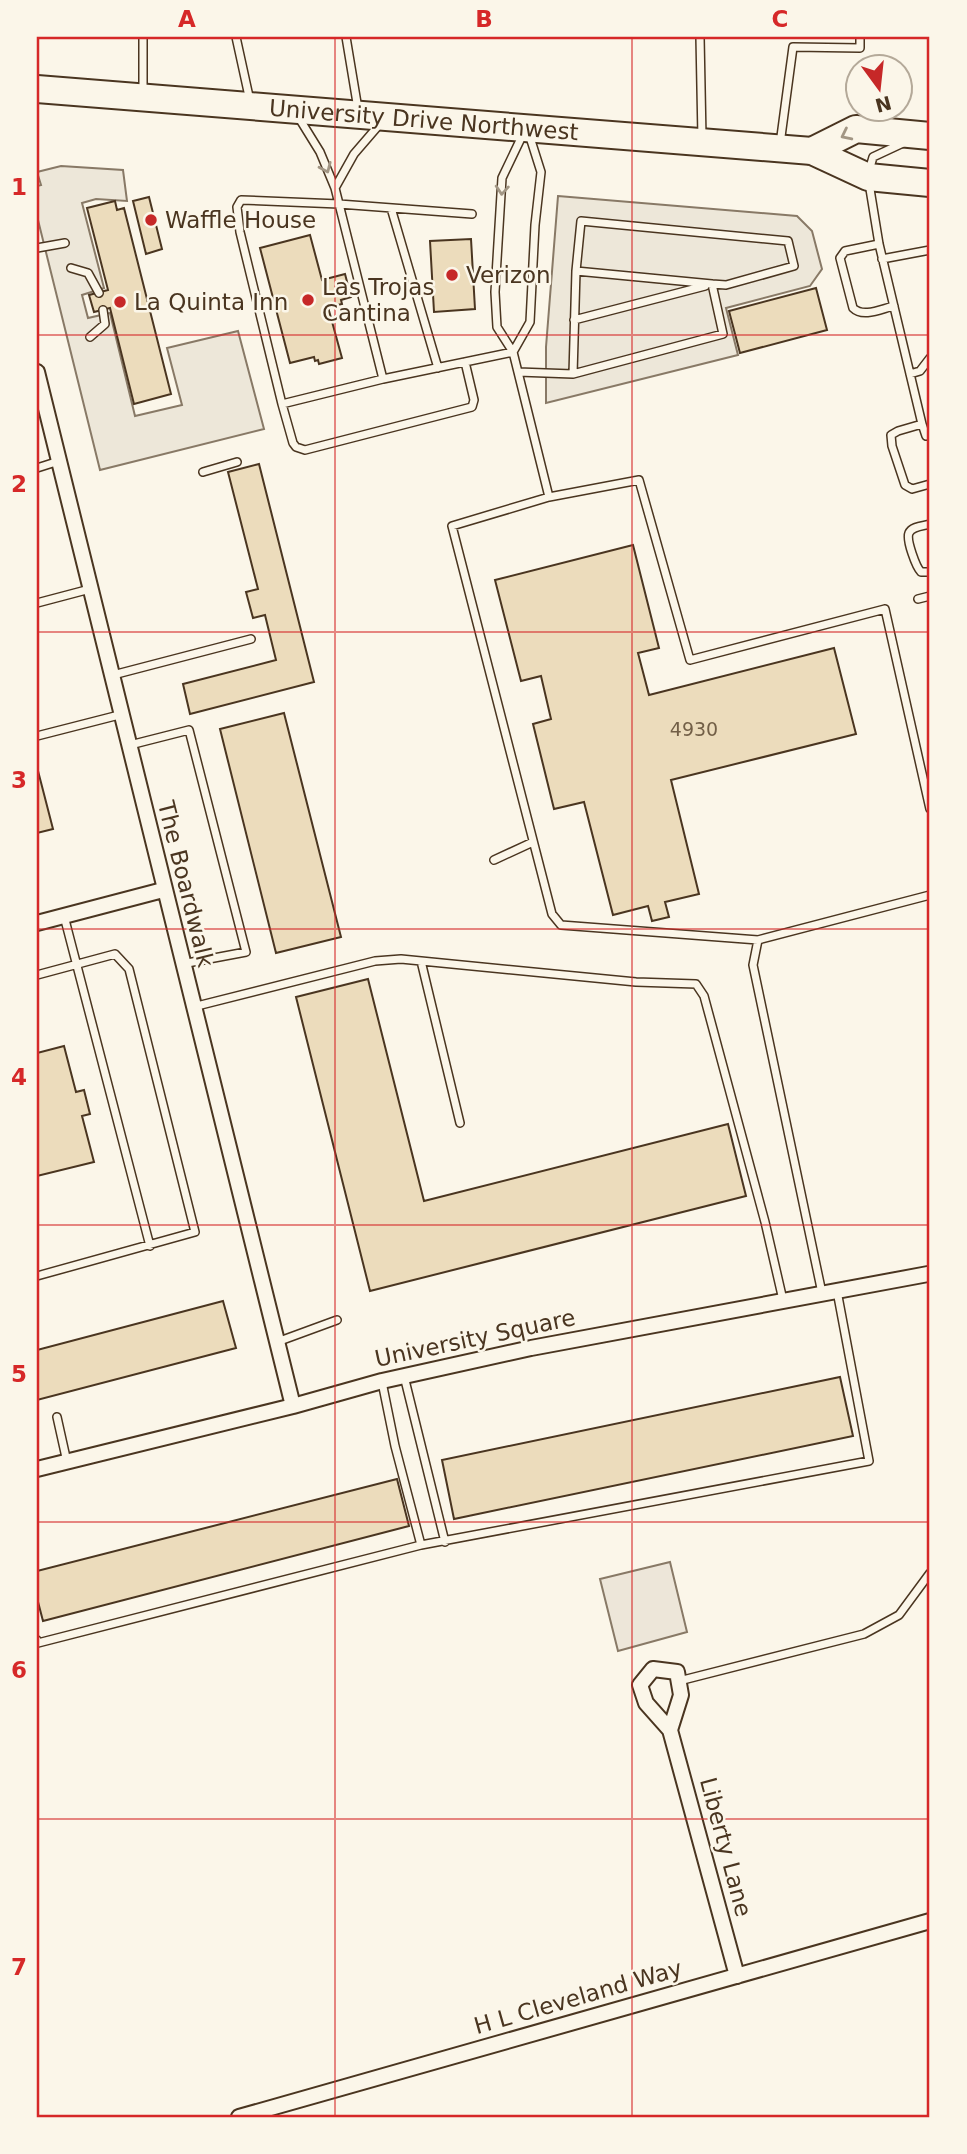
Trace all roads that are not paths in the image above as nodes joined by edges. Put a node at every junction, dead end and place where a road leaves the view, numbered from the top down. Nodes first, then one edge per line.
1 (143, 37) edge
2 (236, 37) edge
3 (346, 37) edge
4 (700, 37) edge
5 (860, 37) edge
6 (37, 89) edge
7 (143, 97) junction
8 (251, 105) junction
9 (293, 108) junction
10 (358, 113) junction
11 (390, 116) junction
12 (526, 127) junction
13 (928, 134) edge
14 (703, 142) junction
15 (779, 148) junction
16 (812, 151) junction
17 (868, 177) junction
18 (930, 183) edge
19 (335, 188) junction
20 (339, 204) junction
21 (391, 208) junction
22 (472, 214) dead end
23 (65, 243) dead end
24 (878, 244) junction
25 (37, 248) edge
26 (930, 250) edge
27 (882, 259) junction
28 (71, 268) dead end
29 (576, 271) junction
30 (712, 284) junction
31 (99, 293) dead end
32 (894, 306) junction
33 (103, 310) dead end
34 (574, 320) junction
35 (90, 337) dead end
36 (513, 352) junction
37 (930, 358) edge
38 (465, 362) junction
39 (438, 368) junction
40 (37, 372) edge
41 (518, 372) junction
42 (573, 374) junction
43 (910, 374) junction
44 (383, 379) junction
45 (282, 404) junction
46 (922, 424) junction
47 (926, 436) dead end
48 (59, 461) junction
49 (237, 462) dead end
50 (37, 468) edge
51 (203, 472) dead end
52 (930, 484) edge
53 (549, 496) junction
54 (930, 524) edge
55 (930, 572) edge
56 (91, 589) junction
57 (930, 596) edge
58 (918, 599) dead end
59 (37, 603) edge
60 (251, 639) dead end
61 (113, 675) junction
62 (122, 714) junction
63 (37, 736) edge
64 (130, 745) junction
65 (930, 809) edge
66 (533, 842) junction
67 (494, 860) dead end
68 (163, 890) junction
69 (930, 895) edge
70 (64, 916) junction
71 (37, 923) edge
72 (758, 940) junction
73 (421, 961) junction
74 (75, 964) junction
75 (182, 964) junction
76 (37, 975) edge
77 (193, 1007) junction
78 (460, 1123) dead end
79 (150, 1246) junction
80 (929, 1274) edge
81 (37, 1276) edge
82 (830, 1292) junction
83 (783, 1300) junction
84 (337, 1320) dead end
85 (277, 1342) junction
86 (404, 1376) junction
87 (382, 1381) junction
88 (292, 1406) junction
89 (57, 1417) dead end
90 (67, 1462) junction
91 (37, 1469) edge
92 (445, 1542) junction
93 (421, 1545) junction
94 (930, 1573) edge
95 (37, 1640) edge
96 (679, 1681) junction
97 (670, 1730) junction
98 (930, 1921) edge
99 (737, 1976) junction
100 (239, 2117) edge

1 - 7 lane
2 - 8 lane
3 - 10 lane
4 - 14 lane
5 - 15 lane
6 - 7 highway, University Drive Northwest
7 - 8 highway, University Drive Northwest
8 - 9 highway, University Drive Northwest
9 - 10 highway, University Drive Northwest
9 -> 19 lane
10 - 11 highway, University Drive Northwest
11 - 12 highway, University Drive Northwest
11 - 19 lane
12 - 14 highway, University Drive Northwest
12 - 36 lane
12 -> 36 lane
13 -> 16 highway
13 - 17 lane
14 - 15 highway, University Drive Northwest
15 - 16 highway, University Drive Northwest
16 - 17 highway, University Drive Northwest
17 - 18 highway, University Drive Northwest
17 - 24 lane
19 - 20 lane
20 - 21 lane
20 - 44 lane
20 - 45 lane
21 - 22 lane
21 - 39 lane
23 - 25 lane
24 - 27 lane
24 - 32 lane
26 - 27 lane
27 - 32 lane
28 - 31 lane
29 - 30 lane
29 - 30 lane
29 - 34 lane
30 - 34 lane
30 - 42 lane
32 - 43 lane
33 - 35 lane
34 - 42 lane
36 - 38 lane
36 - 41 lane
37 - 43 lane
38 - 39 lane
38 - 45 lane
39 - 44 lane
40 - 48 street, The Boardwalk
41 - 42 lane
41 - 53 lane
43 - 46 lane
44 - 45 lane
46 - 47 lane
46 - 52 lane
48 - 50 lane
48 - 56 street, The Boardwalk
49 - 51 lane
53 - 65 lane
53 - 66 lane
54 - 55 lane
56 - 59 lane
56 - 61 street, The Boardwalk
57 - 58 lane
60 - 61 lane
61 - 62 street, The Boardwalk
62 - 63 lane
62 - 64 street, The Boardwalk
64 - 68 street, The Boardwalk
64 - 75 lane
66 - 67 lane
66 - 72 lane
68 - 70 street
68 - 75 street, The Boardwalk
69 - 72 lane
70 - 71 street
70 - 74 lane
72 - 82 lane
73 - 77 lane
73 - 78 lane
73 - 83 lane
74 - 76 lane
74 - 79 lane
74 - 79 lane
75 - 77 street, The Boardwalk
77 - 85 street, The Boardwalk
79 - 81 lane
80 - 82 street, University Square
82 - 83 street, University Square
82 - 92 lane
83 - 86 street, University Square
84 - 85 lane
85 - 88 street, The Boardwalk
86 - 87 street, University Square
86 - 92 lane
87 - 88 street, University Square
87 - 93 lane
88 - 90 street, University Square
89 - 90 lane
90 - 91 street, University Square
92 - 93 lane
93 - 95 lane
94 - 96 lane
96 - 97 street
96 - 97 street
97 - 99 street, Liberty Lane
98 - 99 street, H L Cleveland Way
99 - 100 street, H L Cleveland Way

